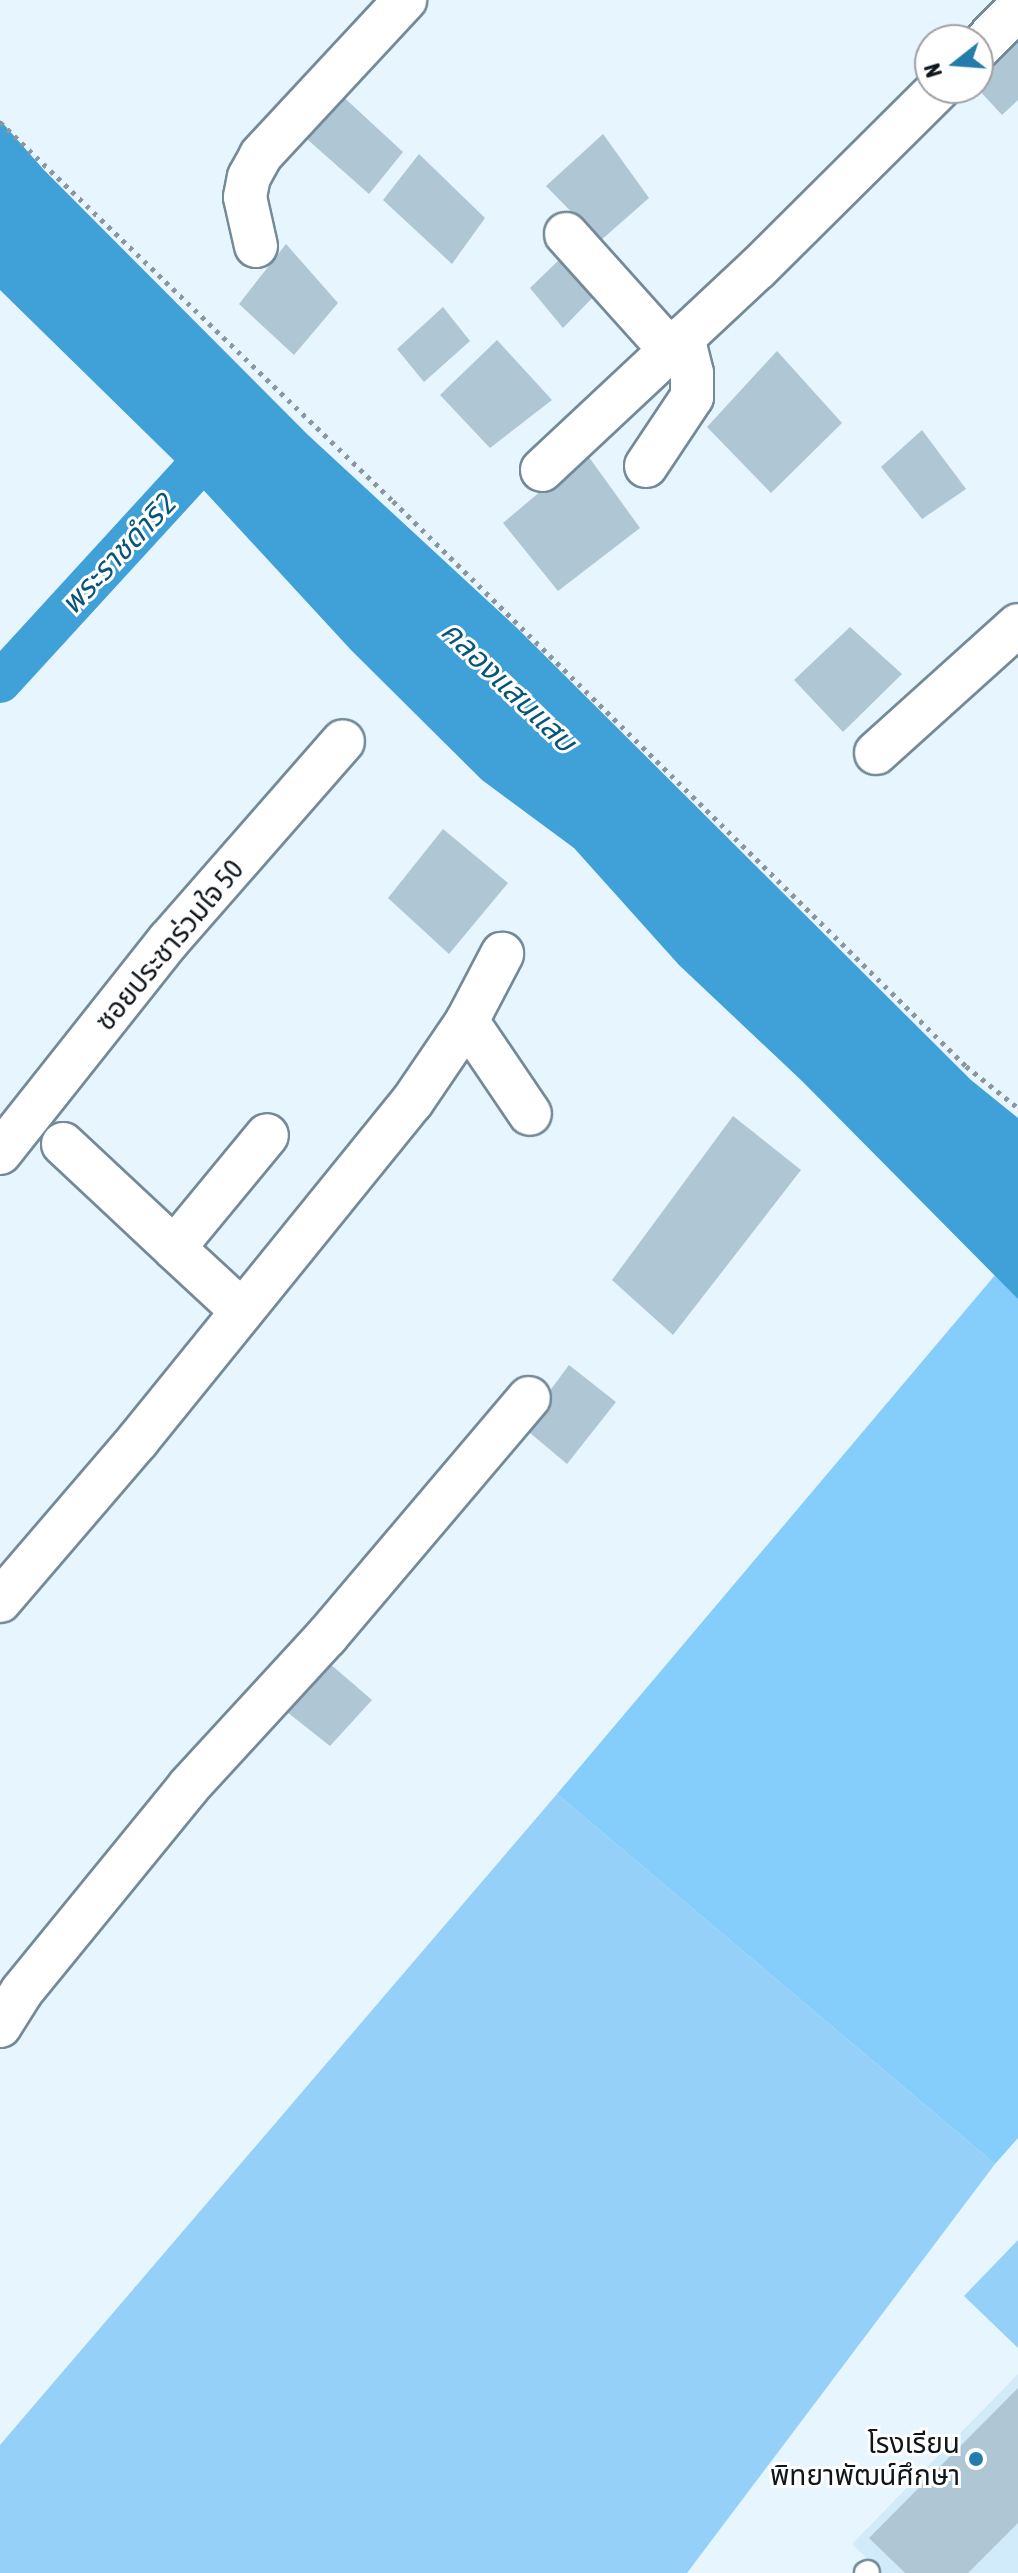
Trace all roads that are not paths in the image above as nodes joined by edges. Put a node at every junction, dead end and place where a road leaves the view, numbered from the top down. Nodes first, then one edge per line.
1 (405, 0) edge
2 (1018, 8) edge
3 (994, 33) edge
4 (922, 104) edge
5 (566, 234) dead end
6 (256, 246) dead end
7 (676, 343) junction
8 (646, 466) dead end
9 (542, 470) dead end
10 (1018, 625) edge
11 (343, 741) dead end
12 (876, 753) dead end
13 (502, 954) dead end
14 (467, 1021) junction
15 (530, 1114) dead end
16 (267, 1135) dead end
17 (63, 1144) dead end
18 (0, 1153) edge
19 (174, 1248) junction
20 (242, 1311) junction
21 (529, 1398) dead end
22 (0, 1601) edge
23 (0, 2026) edge

1 - 6 street
2 - 3 street
4 - 7 street
5 - 7 street
7 - 8 street
7 - 9 street
10 - 12 street
11 - 18 street, ซอยประชาร่วมใจ 50
13 - 14 street
14 - 15 street
14 - 20 street
16 - 19 street
17 - 19 street
19 - 20 street
20 - 22 street
21 - 23 street

